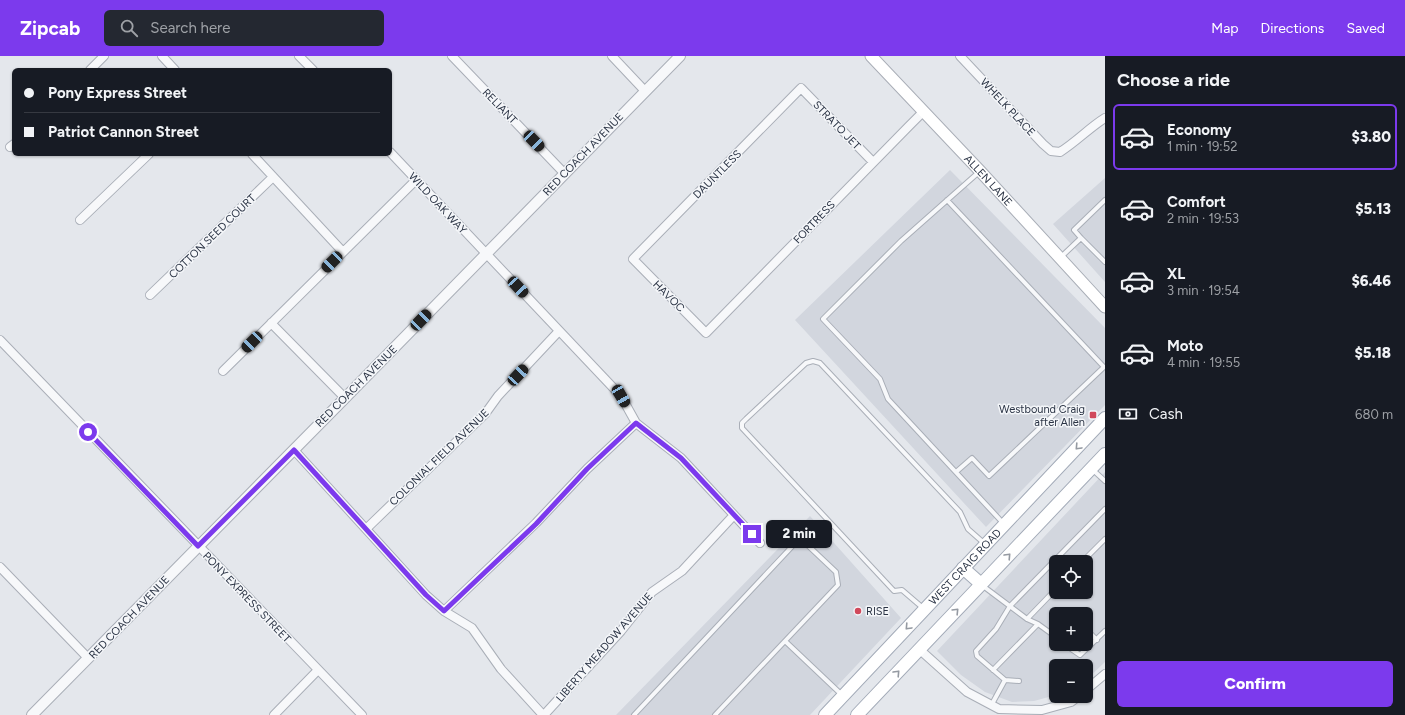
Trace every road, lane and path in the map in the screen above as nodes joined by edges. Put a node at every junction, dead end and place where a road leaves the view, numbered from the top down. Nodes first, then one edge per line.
1 (104, 56) edge
2 (162, 56) edge
3 (300, 56) edge
4 (452, 56) edge
5 (612, 56) edge
6 (680, 56) edge
7 (871, 56) edge
8 (960, 56) edge
9 (92, 68) edge
10 (173, 68) edge
11 (311, 68) edge
12 (801, 88) joint
13 (645, 91) junction
14 (923, 112) junction
15 (1105, 118) edge
16 (392, 154) edge
17 (147, 156) edge
18 (254, 156) edge
19 (873, 162) junction
20 (980, 171) junction
21 (564, 173) junction
22 (273, 177) junction
23 (416, 180) junction
24 (947, 200) junction
25 (1105, 200) edge
26 (80, 220) dead end
27 (1081, 238) junction
28 (342, 252) junction
29 (486, 254) junction
30 (1060, 258) junction
31 (633, 259) joint
32 (1105, 262) edge
33 (150, 295) dead end
34 (1105, 307) edge
35 (271, 323) junction
36 (559, 331) junction
37 (706, 333) joint
38 (0, 340) edge
39 (223, 371) dead end
40 (345, 398) junction
41 (1105, 418) edge
42 (636, 423) junction
43 (294, 450) junction
44 (1105, 454) edge
45 (1091, 468) junction
46 (956, 472) junction
47 (1105, 481) edge
48 (1105, 509) edge
49 (734, 515) junction
50 (1005, 524) junction
51 (366, 529) junction
52 (1083, 532) junction
53 (1087, 535) dead end
54 (1105, 539) edge
55 (1074, 541) junction
56 (1094, 542) dead end
57 (760, 543) dead end
58 (1078, 544) dead end
59 (985, 545) junction
60 (198, 546) junction
61 (1098, 546) junction
62 (1066, 549) junction
63 (1085, 552) dead end
64 (1070, 553) dead end
65 (1060, 555) edge
66 (1088, 555) edge
67 (1090, 555) edge
68 (1049, 566) edge
69 (0, 567) edge
70 (963, 568) junction
71 (1041, 574) junction
72 (1045, 578) dead end
73 (981, 584) junction
74 (1049, 596) edge
75 (1010, 606) junction
76 (924, 610) junction
77 (444, 611) junction
78 (1027, 619) junction
79 (1038, 624) junction
80 (1105, 631) edge
81 (1049, 632) edge
82 (1093, 636) edge
83 (1097, 640) junction
84 (785, 641) junction
85 (1093, 644) edge
86 (919, 649) junction
87 (1074, 651) edge
88 (1085, 651) edge
89 (88, 658) junction
90 (318, 670) junction
91 (993, 670) junction
92 (1105, 674) edge
93 (1006, 680) junction
94 (1019, 681) dead end
95 (1093, 684) edge
96 (843, 696) junction
97 (1067, 703) edge
98 (992, 704) junction
99 (32, 715) edge
100 (274, 715) edge
101 (362, 715) edge
102 (544, 715) edge
103 (634, 715) edge
104 (716, 715) edge
105 (825, 715) edge
106 (857, 715) edge

1 - 9 street
2 - 10 street
3 - 11 street
4 - 21 street, RELIANT
5 - 13 street
6 - 13 street, RED COACH AVENUE
7 - 14 main road, ALLEN LANE
8 - 15 street, WHELK PLACE
12 - 19 street, STRATO JET
12 - 31 street, DAUNTLESS
13 - 21 street, RED COACH AVENUE
14 - 19 street, FORTRESS
14 - 20 main road, ALLEN LANE
16 - 23 street, WILD OAK WAY
17 - 26 street
18 - 22 street
19 - 37 street, FORTRESS
20 - 24 lane
20 - 30 main road, ALLEN LANE
21 - 29 street, RED COACH AVENUE
22 - 28 street
22 - 33 street, COTTON SEED COURT
23 - 28 street
23 - 29 street, WILD OAK WAY
24 - 46 lane
24 - 46 lane
25 - 27 lane
27 - 30 lane
27 - 32 lane
28 - 35 street
29 - 36 street, WILD OAK WAY
29 - 40 street, RED COACH AVENUE
30 - 34 main road, ALLEN LANE
31 - 37 street, HAVOC
35 - 39 street
35 - 40 street
36 - 42 street, WILD OAK WAY
36 - 51 street, COLONIAL FIELD AVENUE
38 - 60 street, PONY EXPRESS STREET
40 - 43 street, RED COACH AVENUE
41 -> 50 main road, WEST CRAIG ROAD
42 - 49 street
42 - 77 street
43 - 51 street
43 - 60 street, RED COACH AVENUE
44 - 45 main road, WEST CRAIG ROAD
45 - 47 lane
73 -> 45 main road, WEST CRAIG ROAD
46 - 50 lane
48 - 52 lane
49 - 57 street
49 - 102 street, LIBERTY MEADOW AVENUE
50 - 59 main road, WEST CRAIG ROAD
51 - 77 street
52 - 53 lane
52 - 55 lane
54 - 61 lane
55 - 58 lane
55 - 62 lane
56 - 61 lane
59 - 70 main road, WEST CRAIG ROAD
59 - 76 lane
60 - 89 street, RED COACH AVENUE
60 - 90 street, PONY EXPRESS STREET
61 - 67 lane
62 - 64 lane
62 - 65 lane
63 - 66 lane
68 - 71 lane
69 - 89 street
70 - 73 main road
70 - 76 main road, WEST CRAIG ROAD
71 - 72 lane
71 - 75 lane
73 - 75 lane
86 -> 73 main road, WEST CRAIG ROAD
74 - 78 lane
75 - 78 lane
75 - 91 lane
76 -> 96 main road, WEST CRAIG ROAD
77 - 102 street
78 - 79 lane
79 - 81 lane
79 - 91 lane
80 - 83 lane
82 - 83 lane
83 - 85 lane
84 - 96 lane
84 - 103 lane
84 - 104 lane
86 - 98 street
106 -> 86 main road, WEST CRAIG ROAD
87 - 88 lane
89 - 99 street, RED COACH AVENUE
90 - 100 street
90 - 101 street, PONY EXPRESS STREET
91 - 93 lane
92 - 95 street
93 - 94 lane
93 - 98 lane
96 - 105 main road, WEST CRAIG ROAD
97 - 98 street

